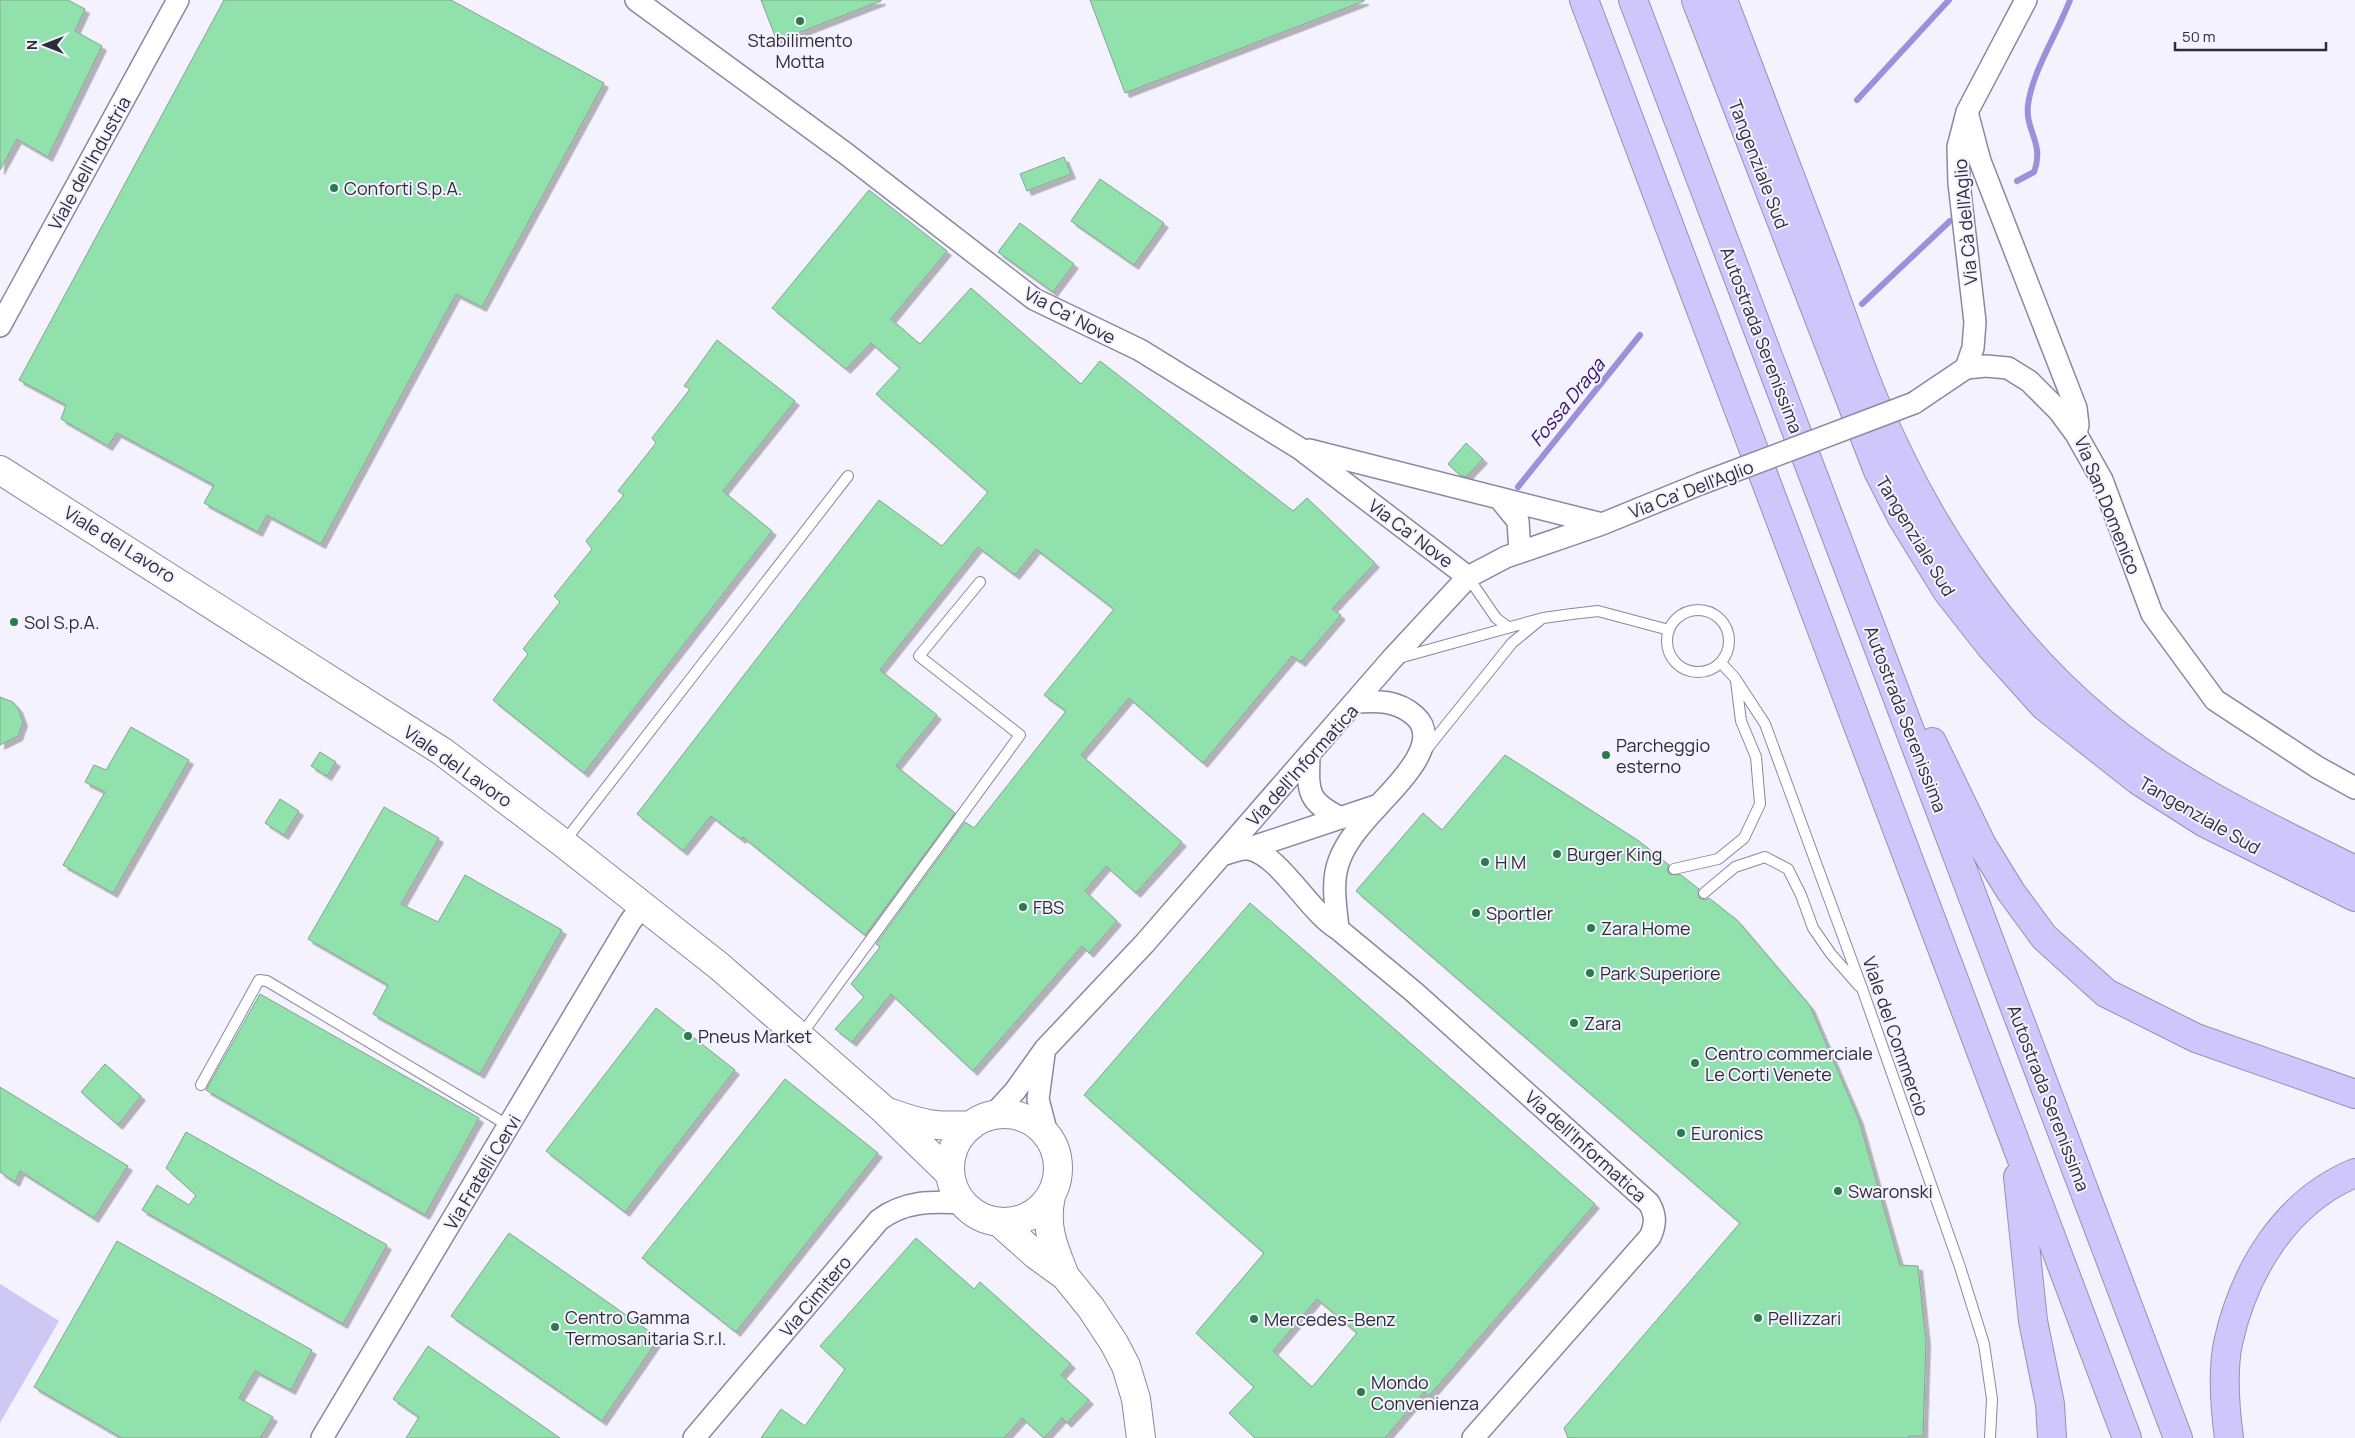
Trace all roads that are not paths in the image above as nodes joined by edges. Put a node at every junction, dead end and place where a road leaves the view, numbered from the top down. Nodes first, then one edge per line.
1 (178, 0) edge
2 (636, 0) edge
3 (1584, 0) edge
4 (1633, 0) edge
5 (1696, 0) edge
6 (1723, 0) edge
7 (2026, 0) edge
8 (1967, 112) junction
9 (0, 326) edge
10 (1966, 368) junction
11 (2076, 434) junction
12 (1299, 448) junction
13 (0, 470) edge
14 (848, 476) dead end
15 (1499, 498) junction
16 (1602, 524) junction
17 (1520, 552) junction
18 (1468, 576) junction
19 (980, 582) dead end
20 (1543, 618) junction
21 (1871, 626) junction
22 (1508, 627) junction
23 (1669, 630) junction
24 (1391, 660) junction
25 (1721, 663) junction
26 (1735, 678) junction
27 (1355, 702) junction
28 (1309, 755) junction
29 (1417, 760) junction
30 (2355, 788) edge
31 (1379, 805) junction
32 (1341, 818) junction
33 (564, 843) junction
34 (1247, 849) junction
35 (1222, 855) junction
36 (1674, 869) dead end
37 (2355, 870) edge
38 (1704, 893) dead end
39 (2355, 898) edge
40 (642, 906) junction
41 (1338, 929) junction
42 (1864, 991) junction
43 (800, 1036) junction
44 (1045, 1049) junction
45 (201, 1086) dead end
46 (2355, 1094) edge
47 (883, 1110) junction
48 (983, 1120) junction
49 (510, 1126) junction
50 (1047, 1134) junction
51 (2014, 1139) junction
52 (2355, 1172) edge
53 (950, 1174) junction
54 (1051, 1196) junction
55 (962, 1203) junction
56 (999, 1222) junction
57 (1065, 1276) junction
58 (322, 1438) edge
59 (694, 1438) edge
60 (1141, 1438) edge
61 (1473, 1438) edge
62 (1990, 1438) edge
63 (2052, 1438) edge
64 (2127, 1438) edge
65 (2178, 1438) edge
66 (2229, 1438) edge

1 - 9 street, Viale dell'Industria
2 - 12 street, Via Ca' Nove
3 - 51 highway
4 - 21 highway, Autostrada Serenissima
5 - 39 highway, Tangenziale Sud
6 - 37 highway, Tangenziale Sud
7 - 8 street, Via Cà dell'Aglio
8 - 10 street, Via Cà dell'Aglio
8 - 11 street, Via San Domenico
10 - 11 street
10 - 16 street, Via Ca' Dell'Aglio, bridge
11 - 30 street, Via San Domenico
12 - 15 street
12 - 18 street, Via Ca' Nove
13 - 33 street, Viale del Lavoro
14 - 33 lane
15 - 16 street
15 - 17 street
16 - 17 street, Via Ca' Dell'Aglio
17 - 18 street, Via Ca' Dell'Aglio
18 - 22 lane
18 - 24 street
19 - 43 lane
20 - 22 lane
20 - 23 lane
20 - 29 lane
21 - 46 highway
21 - 65 highway, Autostrada Serenissima
22 - 24 lane
23 - 25 lane
23 - 25 lane
24 - 27 street
25 - 26 lane, Viale del Commercio
26 - 36 lane
26 - 42 lane, Viale del Commercio
27 - 28 street, Via dell'Informatica
27 - 29 street, Via dell'Informatica
28 - 32 street
28 - 35 street, Via dell'Informatica
29 - 31 street, Via dell'Informatica
31 - 32 street
31 - 41 street, Via dell'Informatica
32 - 34 street
33 - 40 street, Viale del Lavoro
34 - 35 street, Via dell'Informatica
34 - 41 street, Via dell'Informatica
35 - 44 street, Via dell'Informatica
38 - 42 lane
40 - 43 street, Viale del Lavoro
40 - 49 street, Via Fratelli Cervi
41 - 61 street, Via dell'Informatica
42 - 62 lane, Viale del Commercio
43 - 47 street, Viale del Lavoro
44 - 48 street, Via dell'Informatica
44 - 50 street
45 - 49 lane
47 - 48 street, Viale del Lavoro
47 - 53 street, Viale del Lavoro
48 - 50 street, Viale del Lavoro
48 - 53 street, Viale del Lavoro
49 - 58 street, Via Fratelli Cervi
50 - 54 street
51 - 63 highway
51 - 64 highway
52 - 66 highway
53 - 55 street, Viale del Lavoro
54 - 56 street
54 - 57 street
55 - 56 street
55 - 59 street, Via Cimitero
56 - 57 street
57 - 60 street

